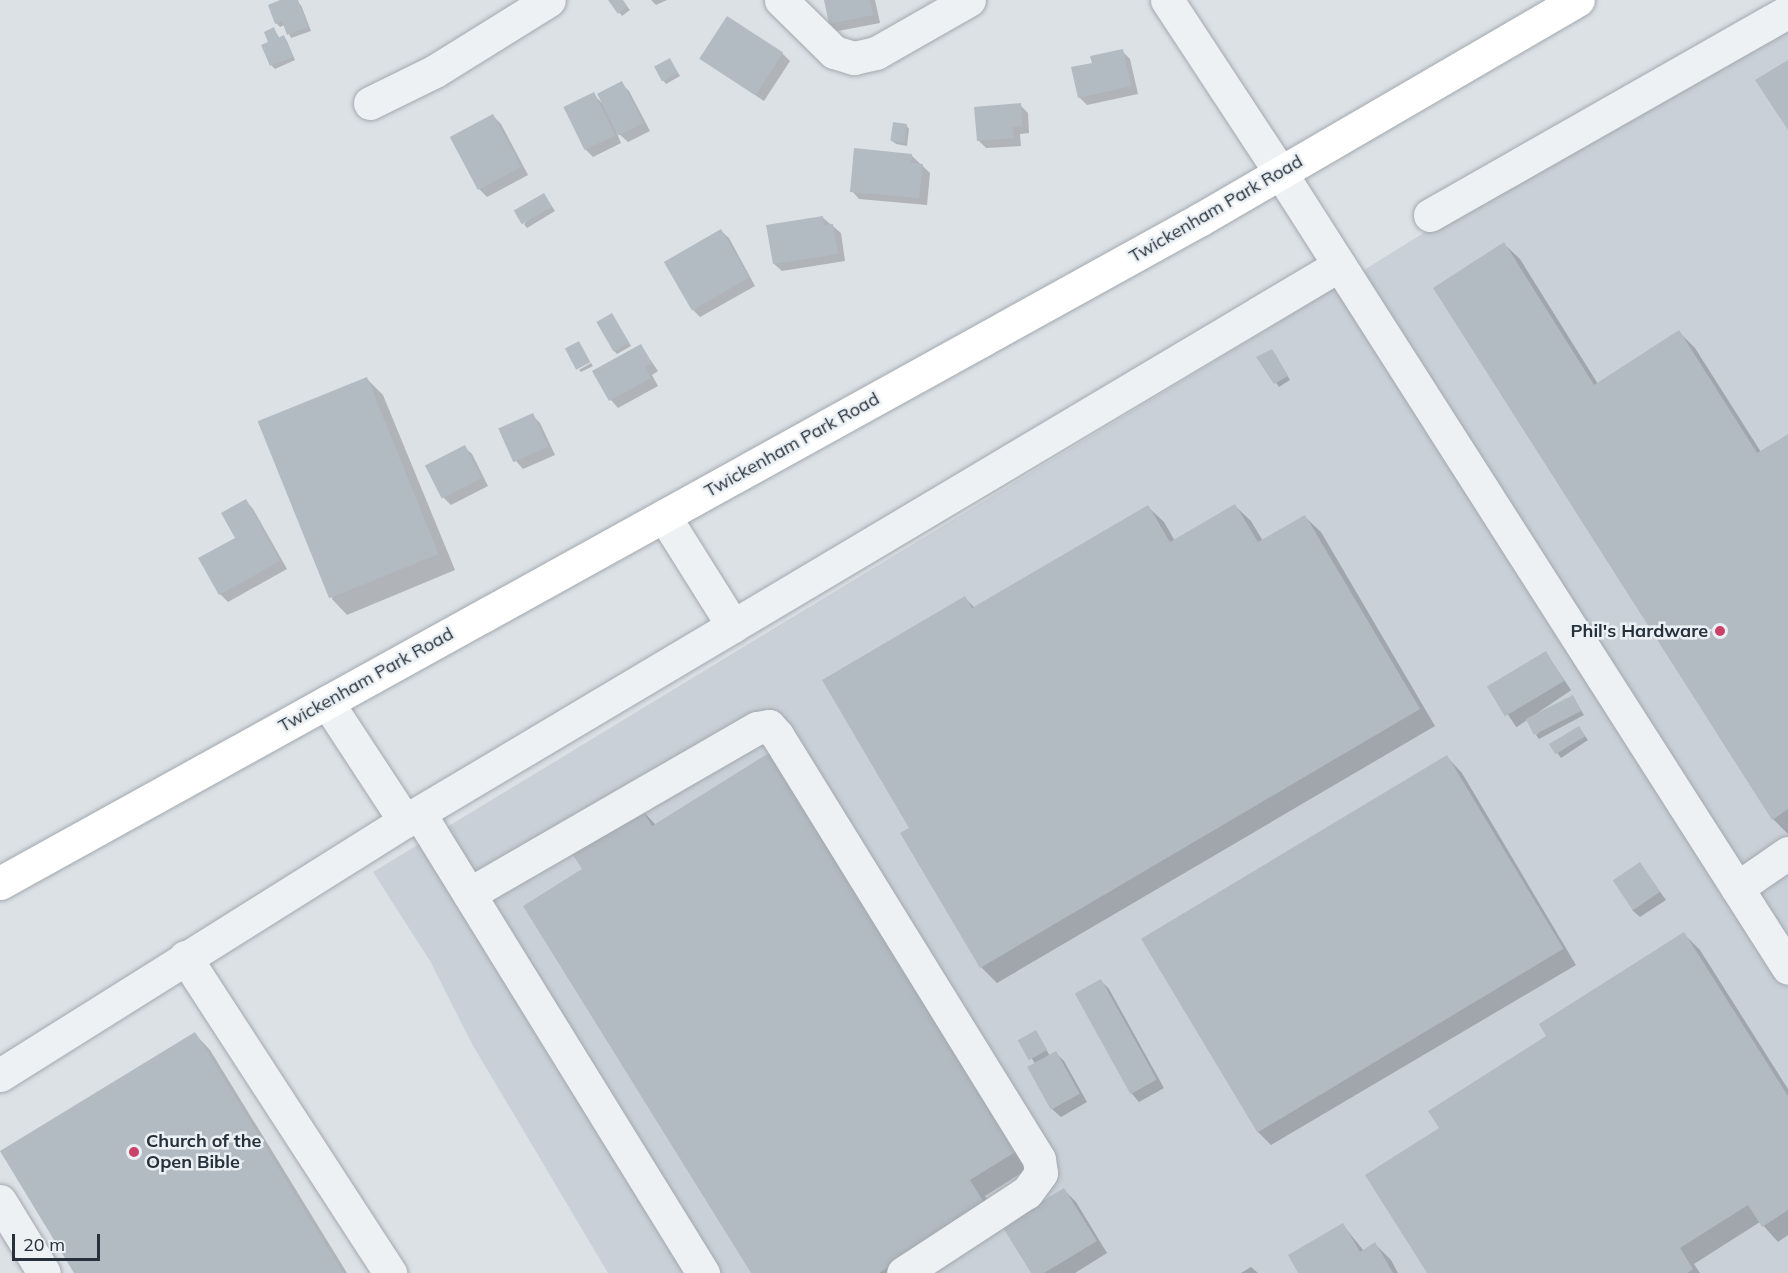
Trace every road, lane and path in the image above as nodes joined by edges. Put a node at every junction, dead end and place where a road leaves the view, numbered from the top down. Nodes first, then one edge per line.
1 (549, 0) edge
2 (781, 0) edge
3 (969, 0) edge
4 (1167, 0) edge
5 (1578, 0) edge
6 (1788, 12) edge
7 (370, 103) dead end
8 (1280, 172) junction
9 (1430, 215) dead end
10 (1339, 265) junction
11 (664, 516) junction
12 (733, 626) junction
13 (327, 702) junction
14 (412, 817) junction
15 (1788, 853) edge
16 (0, 883) edge
17 (1737, 888) junction
18 (469, 894) junction
19 (185, 957) junction
20 (1788, 968) edge
21 (0, 1075) edge
22 (0, 1201) edge
23 (44, 1273) edge
24 (390, 1273) edge
25 (703, 1273) edge
26 (903, 1273) edge

1 - 7 street
2 - 3 street
4 - 8 street
5 - 8 main road, Twickenham Park Road
6 - 9 street
8 - 10 street
8 - 11 main road, Twickenham Park Road
10 - 12 street
10 - 17 street
11 - 12 street
11 - 13 main road, Twickenham Park Road
12 - 14 street
13 - 14 street
13 - 16 main road, Twickenham Park Road
14 - 18 street
14 - 19 street
15 - 17 street
17 - 20 street
18 - 25 street
18 - 26 street
19 - 21 street
19 - 24 street
22 - 23 street

